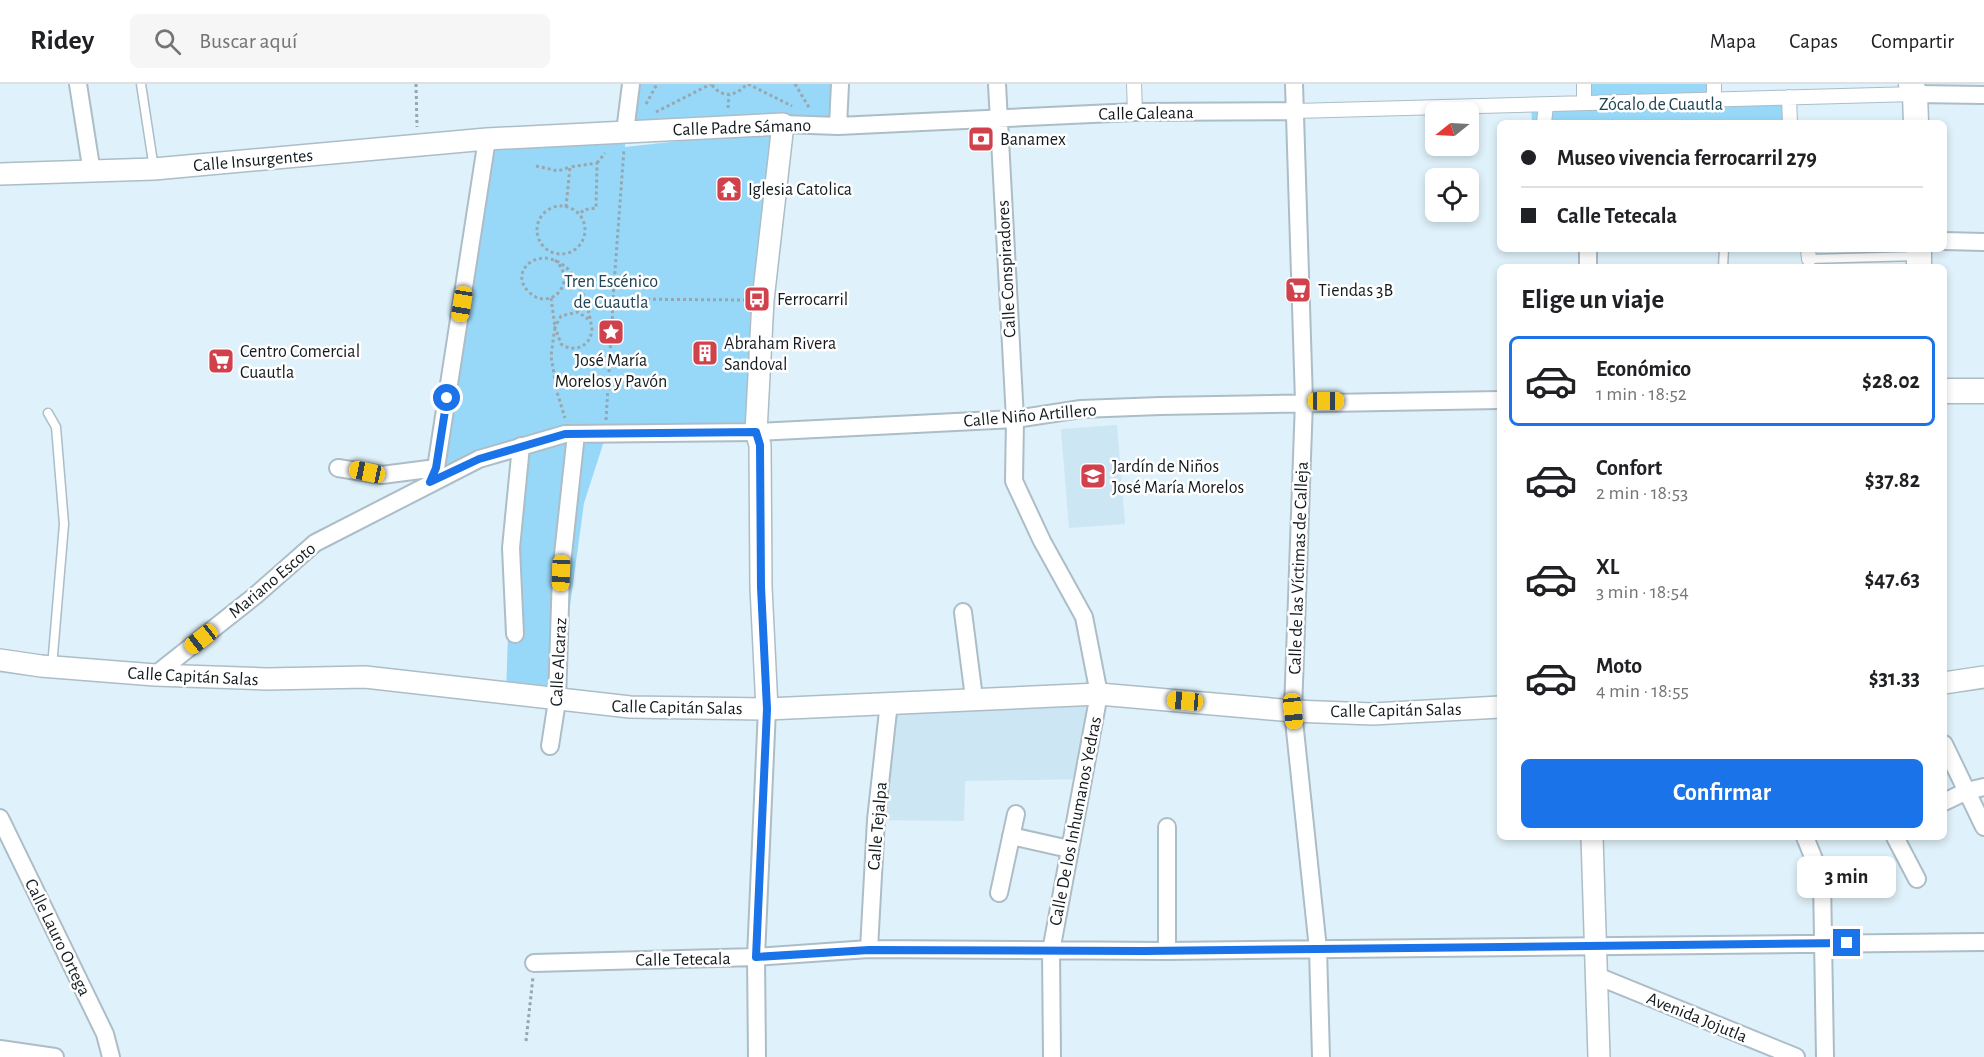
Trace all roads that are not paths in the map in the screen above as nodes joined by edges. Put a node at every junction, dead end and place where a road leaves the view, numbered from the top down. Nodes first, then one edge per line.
1 (78, 84) edge
2 (141, 84) edge
3 (631, 84) edge
4 (840, 84) edge
5 (997, 84) edge
6 (1134, 84) edge
7 (1294, 84) edge
8 (1584, 84) edge
9 (1714, 84) edge
10 (1913, 89) edge
11 (1984, 95) edge
12 (1789, 98) junction
13 (1707, 100) junction
14 (1584, 103) junction
15 (1546, 105) junction
16 (1295, 111) junction
17 (1135, 112) junction
18 (789, 116) junction
19 (997, 119) junction
20 (1544, 120) edge
21 (1790, 120) edge
22 (1916, 120) edge
23 (838, 126) junction
24 (625, 132) junction
25 (488, 139) junction
26 (154, 169) junction
27 (92, 173) junction
28 (6, 176) edge
29 (1947, 241) edge
30 (1984, 242) edge
31 (1809, 254) edge
32 (1919, 257) edge
33 (1947, 391) edge
34 (1984, 391) edge
35 (1497, 400) edge
36 (1304, 402) junction
37 (48, 413) dead end
38 (1015, 419) junction
39 (756, 432) junction
40 (576, 434) junction
41 (521, 446) junction
42 (338, 468) dead end
43 (433, 475) junction
44 (963, 612) dead end
45 (514, 634) dead end
46 (0, 660) edge
47 (52, 667) junction
48 (155, 675) junction
49 (1984, 677) edge
50 (1947, 683) edge
51 (1099, 694) junction
52 (974, 698) junction
53 (557, 701) junction
54 (890, 702) junction
55 (1497, 706) edge
56 (767, 709) junction
57 (1293, 711) junction
58 (550, 746) dead end
59 (1947, 750) edge
60 (1984, 788) edge
61 (1967, 791) junction
62 (1947, 801) edge
63 (1016, 814) dead end
64 (0, 818) edge
65 (1167, 827) dead end
66 (1984, 827) edge
67 (1011, 836) junction
68 (5, 840) edge
69 (1592, 840) edge
70 (1806, 840) edge
71 (1897, 840) edge
72 (1069, 849) junction
73 (1917, 879) dead end
74 (999, 893) dead end
75 (1984, 942) edge
76 (1824, 943) junction
77 (1596, 947) junction
78 (1318, 949) junction
79 (869, 950) junction
80 (1050, 951) junction
81 (1167, 951) junction
82 (756, 957) junction
83 (534, 963) road end
84 (1597, 976) junction
85 (0, 1048) edge
86 (55, 1057) edge
87 (111, 1057) edge
88 (757, 1057) edge
89 (1052, 1057) edge
90 (1321, 1057) edge
91 (1599, 1057) edge
92 (1796, 1057) edge
93 (1825, 1057) edge

1 - 27 street
2 - 26 lane
3 - 24 street
4 - 23 street
5 - 19 street, Calle Conspiradores
6 - 17 street
7 - 16 street, Calle de las Víctimas de Calleja
8 - 14 street
9 - 13 street
10 - 11 street
10 - 12 street
10 - 22 main road
12 - 13 street
12 - 21 street
13 - 14 street
14 - 15 street
15 - 16 street
15 - 20 street
16 - 17 street, Calle Galeana
16 - 36 street, Calle de las Víctimas de Calleja
17 - 19 street, Calle Galeana
18 - 23 street, Calle Padre Sámano
18 - 24 street, Calle Padre Sámano
18 - 39 street
19 - 23 street, Calle Padre Sámano
19 - 38 street, Calle Conspiradores
24 - 25 street, Calle Padre Sámano
25 - 26 street, Calle Insurgentes
25 - 43 street
26 - 27 street, Calle Insurgentes
27 - 28 street, Calle Insurgentes
29 - 30 street
31 - 32 lane
33 - 34 main road
35 - 36 street, Calle Niño Artillero
36 - 38 street, Calle Niño Artillero
36 - 57 street, Calle de las Víctimas de Calleja
37 - 47 lane
38 - 39 street, Calle Niño Artillero
38 - 51 street, Calle Conspiradores
39 - 40 street, Calle Niño Artillero
39 - 56 street
40 - 41 street, Calle Niño Artillero
40 - 53 street, Calle Alcaraz
41 - 43 street, Calle Niño Artillero
41 - 45 street
42 - 43 street
43 - 48 street, Mariano Escoto
44 - 52 street
46 - 47 street, Calle Capitán Salas
47 - 48 street, Calle Capitán Salas
48 - 53 street, Calle Capitán Salas
49 - 50 street
51 - 52 street, Calle Capitán Salas
51 - 57 street, Calle Capitán Salas
51 - 72 street, Calle De los Inhumanos Yedras
52 - 54 street, Calle Capitán Salas
53 - 56 street, Calle Capitán Salas
53 - 58 street, Calle Alcaraz
54 - 56 street, Calle Capitán Salas
54 - 79 street, Calle Tejalpa
55 - 57 street, Calle Capitán Salas
56 - 82 street
57 - 78 street, Calle de las Víctimas de Calleja
59 - 61 street
60 - 61 street
61 - 62 street
61 - 66 street
63 - 67 street
64 - 68 street, Calle Lauro Ortega
65 - 81 street
67 - 72 street
67 - 74 street
68 - 87 street, Calle Lauro Ortega
69 - 77 street
70 - 76 street
71 - 73 street
72 - 80 street, Calle De los Inhumanos Yedras
75 - 76 street, Calle Tetecala
76 - 77 street, Calle Tetecala
76 - 93 street
77 - 78 street, Calle Tetecala
77 - 84 street
78 - 81 street, Calle Tetecala
78 - 90 street, Calle de las Víctimas de Calleja
79 - 80 street, Calle Tetecala
79 - 82 street, Calle Tetecala
80 - 81 street, Calle Tetecala
80 - 89 street, Calle De los Inhumanos Yedras
82 - 83 street, Calle Tetecala
82 - 88 street
84 - 91 street
84 - 92 street, Avenida Jojutla
85 - 86 street

